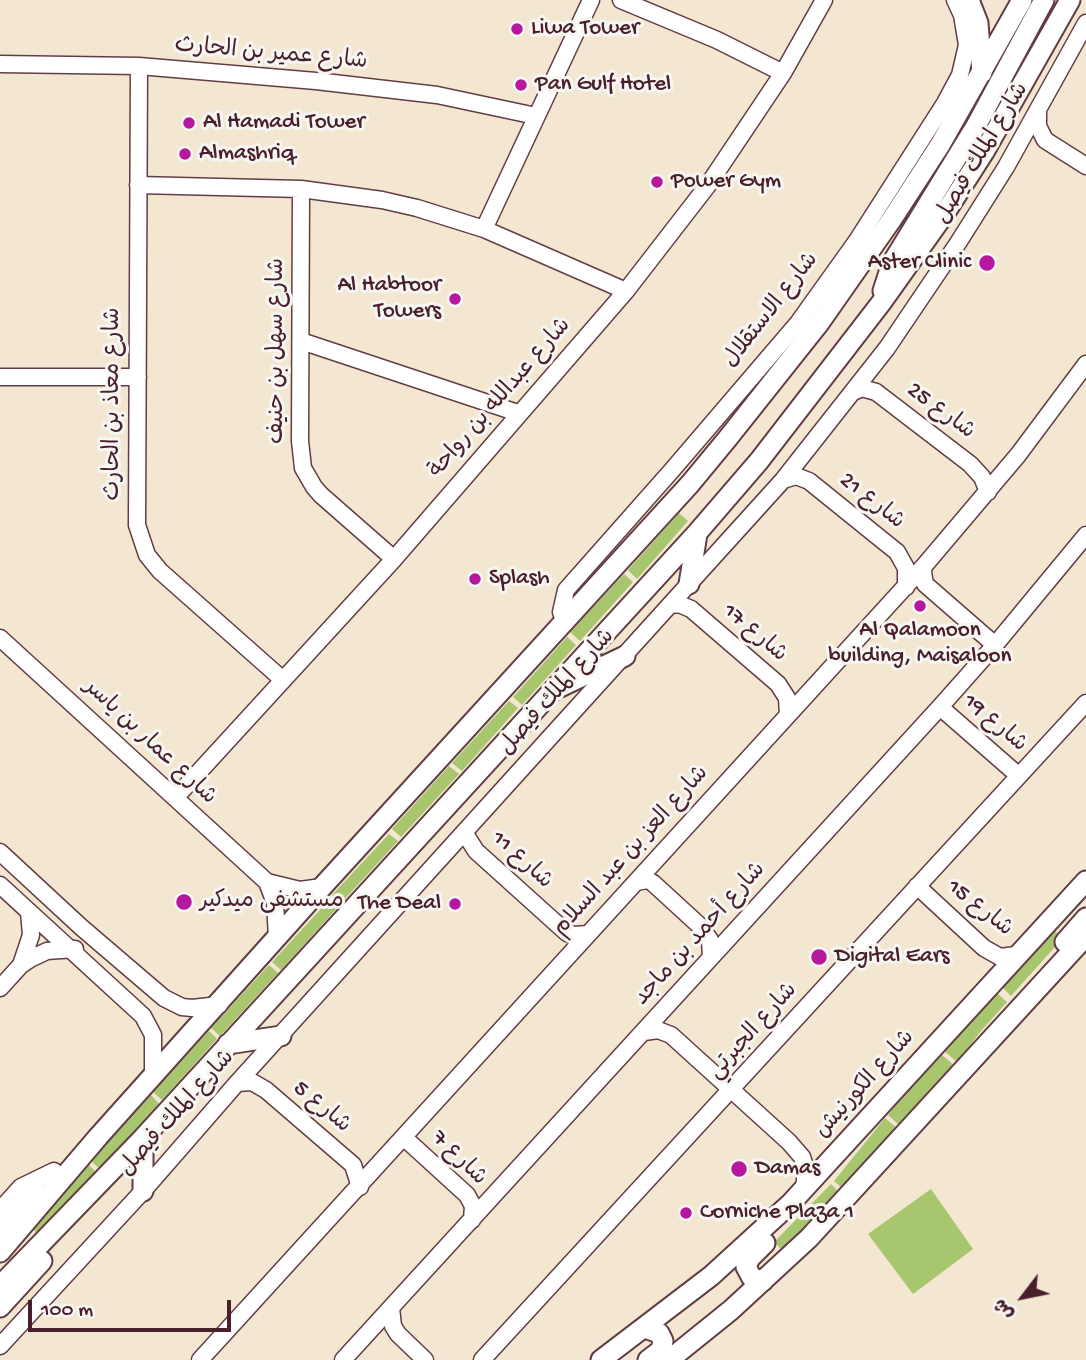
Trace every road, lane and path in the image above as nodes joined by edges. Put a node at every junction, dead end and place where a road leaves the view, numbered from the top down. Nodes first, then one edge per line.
1 (591, 0) edge
2 (621, 0) edge
3 (824, 0) edge
4 (955, 0) edge
5 (970, 0) edge
6 (1021, 0) edge
7 (1055, 3) edge
8 (1086, 23) edge
9 (0, 64) edge
10 (139, 66) junction
11 (783, 72) junction
12 (982, 73) junction
13 (1038, 110) junction
14 (536, 116) junction
15 (1086, 166) edge
16 (138, 185) junction
17 (301, 189) junction
18 (484, 229) junction
19 (626, 291) junction
20 (301, 341) junction
21 (1086, 364) edge
22 (0, 377) edge
23 (138, 377) junction
24 (853, 392) junction
25 (518, 413) junction
26 (783, 480) junction
27 (988, 492) junction
28 (697, 533) junction
29 (1086, 535) edge
30 (394, 559) junction
31 (925, 566) junction
32 (689, 584) junction
33 (906, 587) junction
34 (671, 605) junction
35 (565, 623) junction
36 (0, 638) edge
37 (995, 645) junction
38 (625, 656) junction
39 (283, 680) junction
40 (549, 692) junction
41 (1086, 703) edge
42 (940, 707) junction
43 (788, 715) junction
44 (1019, 776) junction
45 (175, 798) junction
46 (464, 832) junction
47 (0, 852) edge
48 (0, 867) edge
49 (1086, 881) edge
50 (267, 882) junction
51 (636, 882) junction
52 (0, 885) edge
53 (917, 886) junction
54 (322, 887) junction
55 (46, 894) junction
56 (1079, 899) edge
57 (29, 912) junction
58 (1086, 918) edge
59 (588, 934) junction
60 (1086, 936) edge
61 (277, 937) junction
62 (70, 949) junction
63 (1016, 955) junction
64 (711, 957) junction
65 (21, 965) junction
66 (1056, 968) junction
67 (140, 978) junction
68 (0, 988) edge
69 (219, 1005) junction
70 (644, 1032) junction
71 (281, 1036) junction
72 (228, 1044) junction
73 (153, 1077) junction
74 (237, 1083) junction
75 (731, 1090) junction
76 (98, 1137) junction
77 (143, 1138) junction
78 (399, 1142) junction
79 (54, 1171) junction
80 (101, 1182) junction
81 (360, 1187) junction
82 (143, 1191) junction
83 (796, 1197) junction
84 (0, 1210) edge
85 (472, 1220) junction
86 (0, 1230) edge
87 (0, 1252) edge
88 (763, 1281) junction
89 (0, 1286) edge
90 (0, 1307) edge
91 (391, 1308) junction
92 (645, 1328) junction
93 (0, 1346) edge
94 (200, 1360) edge
95 (344, 1360) edge
96 (425, 1360) edge
97 (482, 1360) edge
98 (601, 1360) edge
99 (648, 1360) edge
100 (669, 1360) edge

1 - 14 street
2 - 11 street
3 - 11 street, شارع عبدالله بن رواحة
4 - 35 street, شارع الاستقلال
5 - 12 main road
6 - 12 main road, شارع الملك فيصل
7 - 28 main road, شارع الملك فيصل
8 - 13 street, شارع الملك فيصل
9 - 10 street, شارع عمير بن الحارث
10 - 14 street, شارع عمير بن الحارث
10 - 16 street, شارع معاذ بن الحارث
11 - 19 street, شارع عبدالله بن رواحة
12 - 35 main road, شارع الملك فيصل
13 - 15 street
13 - 24 street, شارع الملك فيصل
14 - 18 street
16 - 17 street
16 - 23 street, شارع معاذ بن الحارث
17 - 18 street
17 - 20 street, شارع سهل بن حنيف
18 - 19 street
19 - 25 street, شارع عبدالله بن رواحة
20 - 25 street
20 - 30 street, شارع سهل بن حنيف
21 - 27 street, شارع العز بن عبد السلام
22 - 23 street
23 - 39 street, شارع معاذ بن الحارث
24 - 26 street, شارع الملك فيصل
24 - 27 street, شارع 25
25 - 30 street, شارع عبدالله بن رواحة
26 - 32 street, شارع الملك فيصل
26 - 33 street, شارع 21
27 - 31 street, شارع العز بن عبد السلام
28 - 32 main road
28 - 40 main road, شارع الملك فيصل
29 - 37 street, شارع أحمد بن ماجد
30 - 39 street, شارع عبدالله بن رواحة
31 - 33 street, شارع العز بن عبد السلام
31 - 37 street
32 - 34 street, شارع الملك فيصل
33 - 43 street, شارع العز بن عبد السلام
34 - 38 street, شارع الملك فيصل
34 - 43 street, شارع 17
35 - 54 main road, شارع الملك فيصل
36 - 45 street, شارع عمار بن ياسر
37 - 42 street, شارع أحمد بن ماجد
38 - 40 main road
38 - 46 street, شارع الملك فيصل
39 - 45 street, شارع عبدالله بن رواحة
40 - 72 main road, شارع الملك فيصل
41 - 44 street, شارع الجبرتي
42 - 44 street, شارع 19
42 - 64 street, شارع أحمد بن ماجد
43 - 51 street, شارع العز بن عبد السلام
44 - 53 street, شارع الجبرتي
45 - 50 street, شارع عمار بن ياسر
46 - 59 street, شارع 11
46 - 71 street, شارع الملك فيصل
47 - 55 street
48 - 55 street
49 - 56 main road, شارع الكورنيش
50 - 54 street, شارع عمار بن ياسر
50 - 61 street
51 - 59 street, شارع العز بن عبد السلام
51 - 64 street
52 - 57 street
53 - 63 street, شارع 15
53 - 75 street, شارع الجبرتي
54 - 61 main road, شارع الملك فيصل
55 - 67 street
56 - 63 main road, شارع الكورنيش
57 - 62 street
57 - 65 street
58 - 66 main road
59 - 78 street, شارع العز بن عبد السلام
60 - 66 main road
61 - 69 main road, شارع الملك فيصل
62 - 65 street
62 - 67 street
62 - 73 street
63 - 83 main road, شارع الكورنيش
64 - 70 street, شارع أحمد بن ماجد
65 - 68 street
66 - 88 main road
67 - 69 street
69 - 73 main road, شارع الملك فيصل
70 - 75 street
70 - 85 street, شارع أحمد بن ماجد
71 - 72 main road
71 - 74 street, شارع الملك فيصل
72 - 77 main road, شارع الملك فيصل
73 - 76 main road, شارع الملك فيصل
74 - 81 street, شارع 5
74 - 82 street, شارع الملك فيصل
75 - 83 street
75 - 97 street, شارع الجبرتي
76 - 79 main road
76 - 87 main road, شارع الملك فيصل
77 - 80 main road, شارع الملك فيصل
77 - 82 main road
78 - 81 street, شارع العز بن عبد السلام
78 - 85 street, شارع 7
79 - 84 street
79 - 86 main road
80 - 89 main road, شارع الملك فيصل
80 - 90 main road
81 - 94 street, شارع العز بن عبد السلام
82 - 93 street, شارع الملك فيصل
83 - 88 main road
83 - 92 main road, شارع الكورنيش
85 - 91 street, شارع أحمد بن ماجد
88 - 100 main road
91 - 95 street, شارع أحمد بن ماجد
91 - 96 street
92 - 98 main road, شارع الكورنيش
92 - 99 main road

